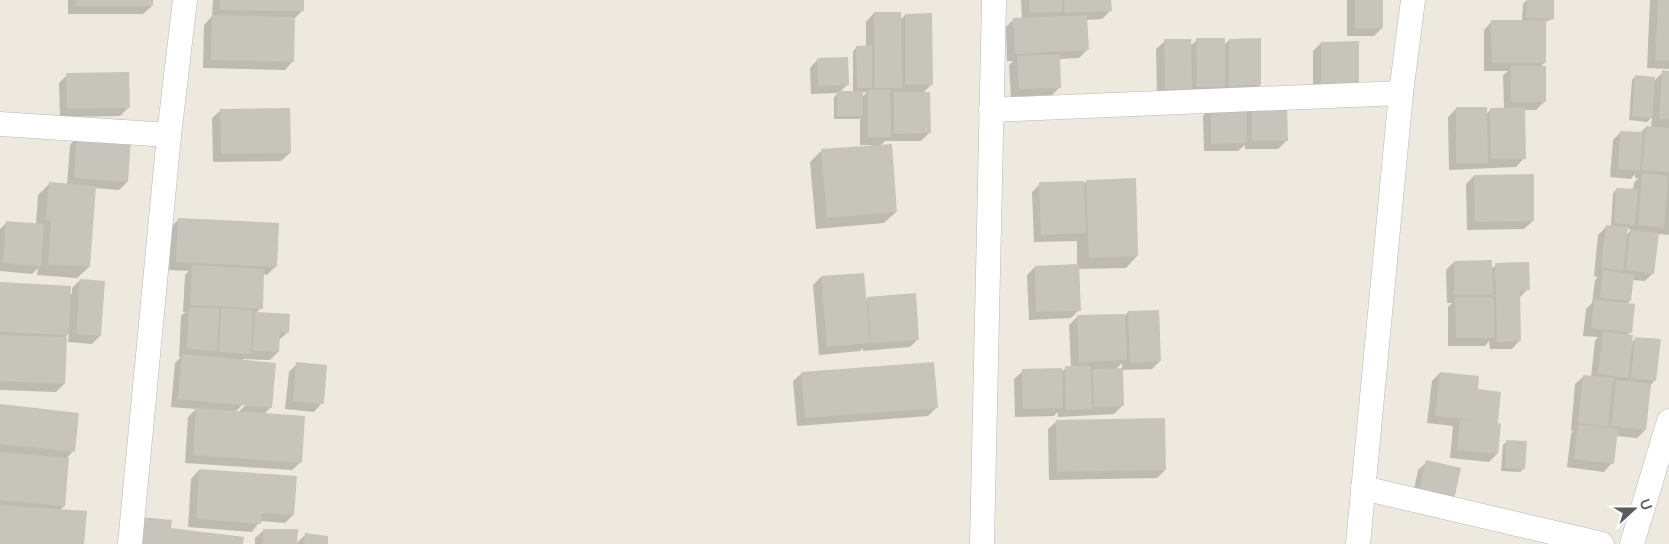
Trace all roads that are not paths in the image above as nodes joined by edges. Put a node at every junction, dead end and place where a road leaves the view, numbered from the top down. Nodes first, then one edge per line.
1 (185, 0) edge
2 (994, 0) edge
3 (1413, 0) edge
4 (1400, 93) junction
5 (991, 110) junction
6 (0, 124) edge
7 (169, 135) junction
8 (1669, 421) edge
9 (1665, 446) edge
10 (1364, 488) junction
11 (130, 544) edge
12 (982, 544) edge
13 (1358, 544) edge
14 (1602, 544) edge
15 (1632, 544) edge

1 - 7 street
2 - 5 street
3 - 4 street
4 - 5 street
4 - 10 street
5 - 12 street
6 - 7 street
7 - 11 street
8 - 9 street
9 - 15 street
10 - 13 street
10 - 14 street

